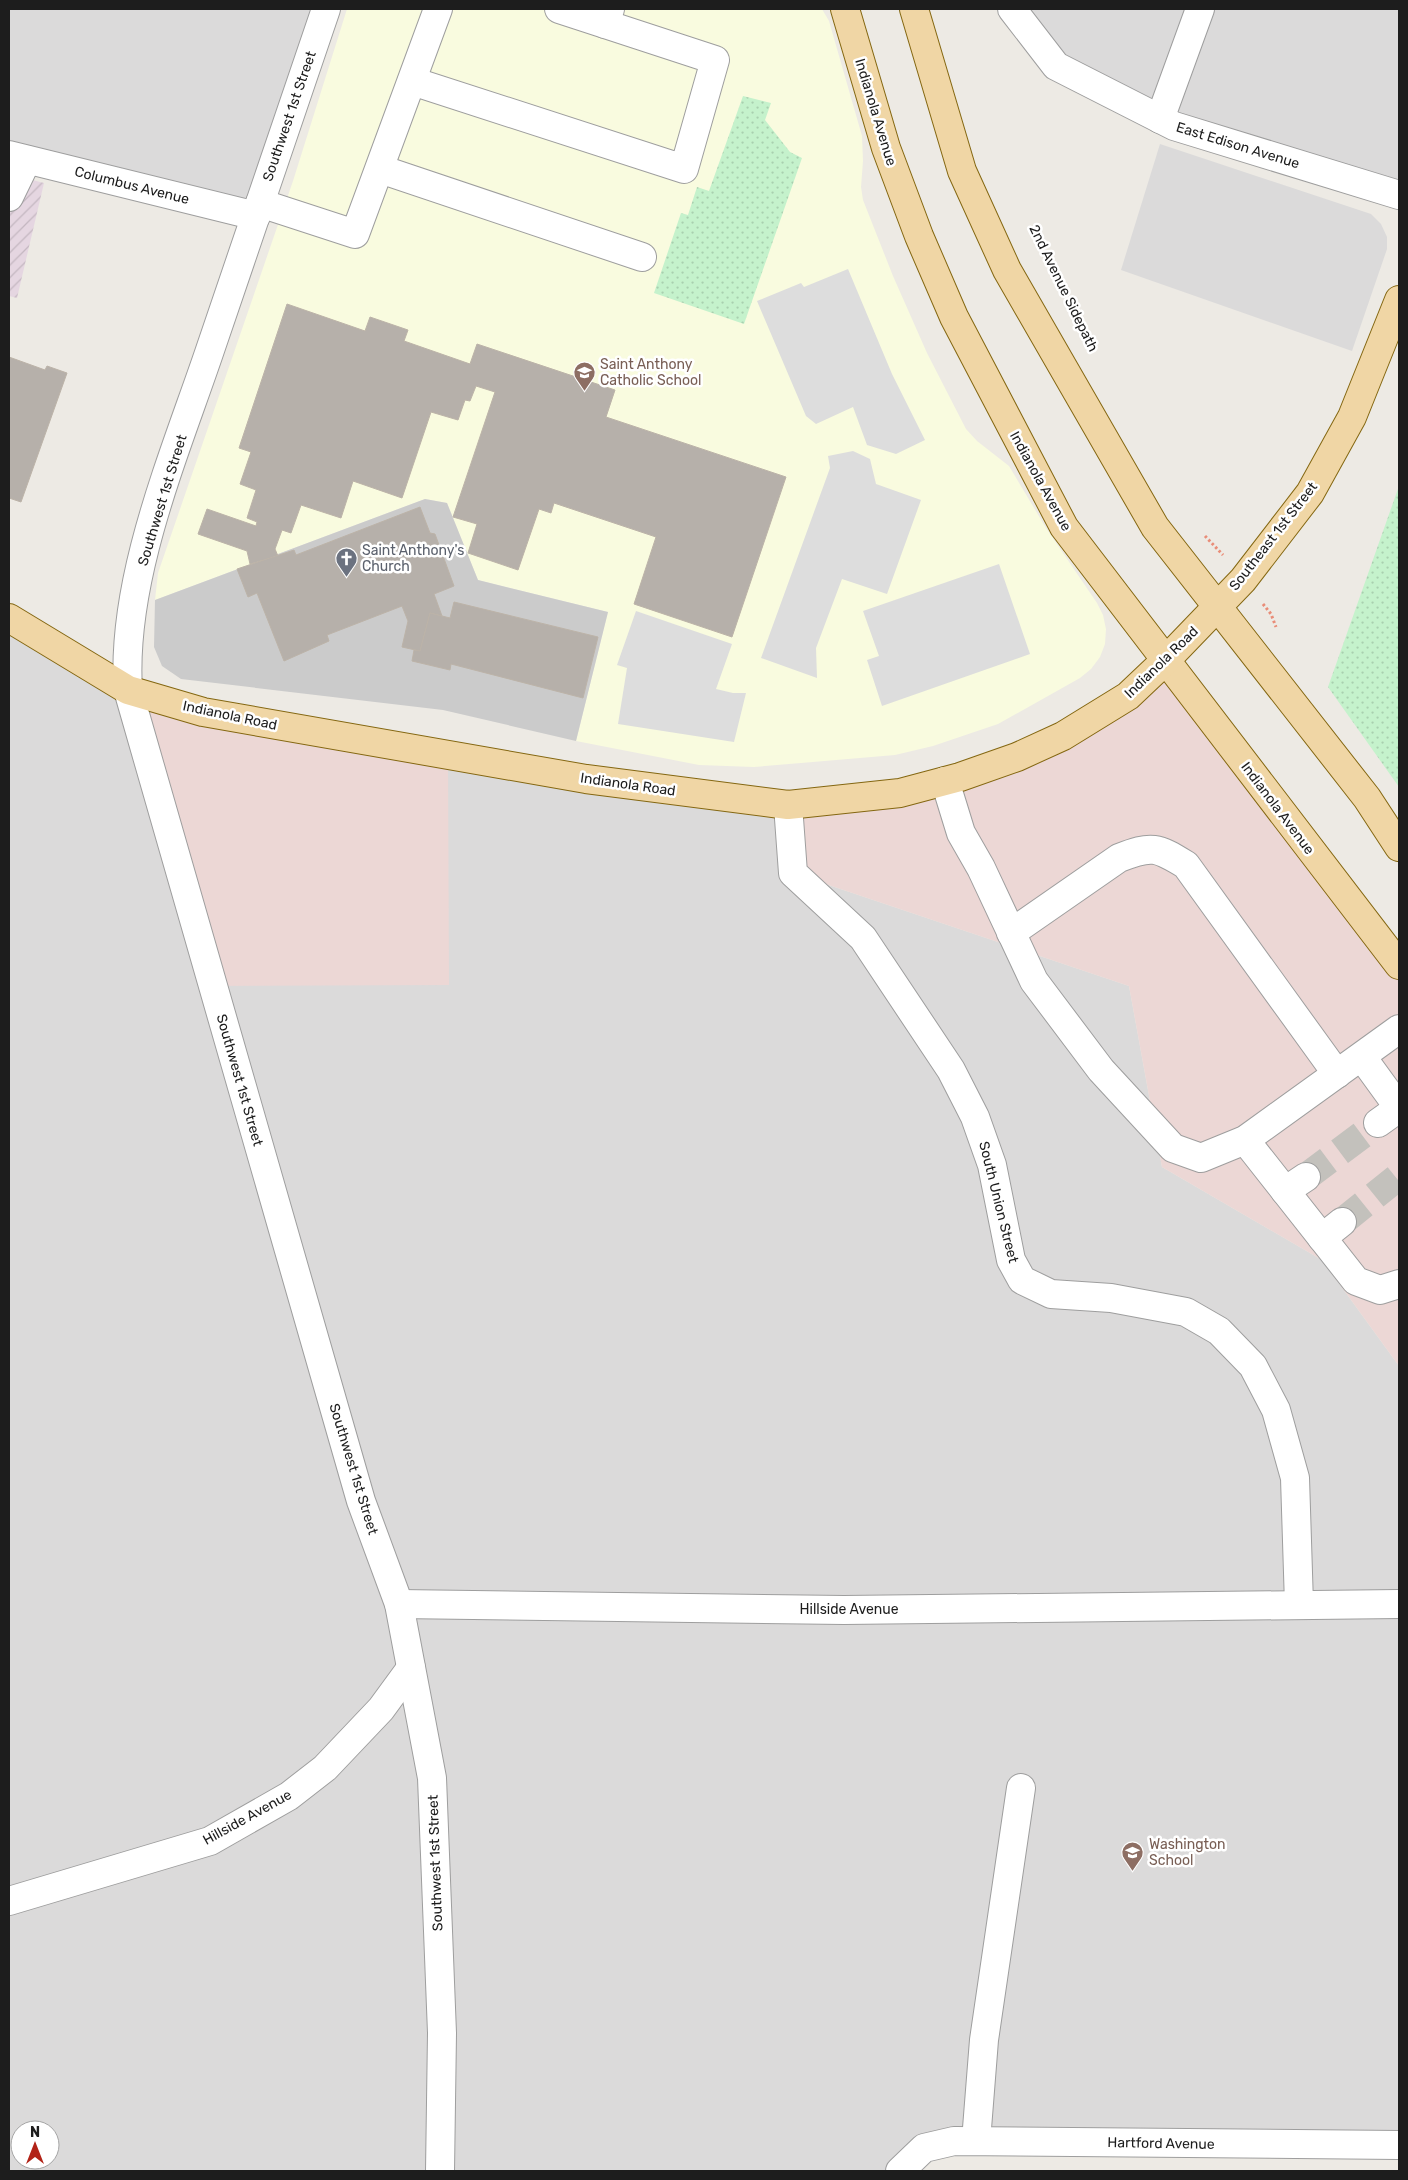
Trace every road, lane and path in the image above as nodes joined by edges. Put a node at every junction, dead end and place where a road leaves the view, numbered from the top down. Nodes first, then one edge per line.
1 (326, 9) edge
2 (438, 9) edge
3 (559, 9) edge
4 (845, 9) edge
5 (914, 9) edge
6 (1012, 9) edge
7 (1200, 9) edge
8 (608, 17) edge
9 (412, 81) junction
10 (1160, 119) junction
11 (18, 157) edge
12 (380, 169) junction
13 (1399, 195) edge
14 (9, 197) edge
15 (258, 209) junction
16 (642, 257) dead end
17 (1399, 300) edge
18 (1202, 534) dead end
19 (1216, 547) dead end
20 (1217, 606) junction
21 (9, 618) edge
22 (1166, 660) junction
23 (128, 690) junction
24 (945, 781) junction
25 (788, 805) junction
26 (1399, 847) edge
27 (1011, 933) junction
28 (1399, 965) edge
29 (1399, 1029) edge
30 (1362, 1057) junction
31 (1337, 1074) junction
32 (1378, 1123) tunnel mouth
33 (1245, 1140) junction
34 (1399, 1284) edge
35 (399, 1604) junction
36 (1299, 1604) junction
37 (1399, 1604) edge
38 (411, 1668) junction
39 (1021, 1788) dead end
40 (9, 1901) edge
41 (976, 2141) junction
42 (1399, 2145) edge
43 (440, 2171) edge
44 (900, 2171) edge

1 - 15 street, Southwest 1st Street
2 - 9 street
3 - 8 street
4 - 22 main road, Indianola Avenue
5 - 20 main road
6 - 10 street, East Edison Avenue
7 - 10 street
8 - 9 street
9 - 12 street
10 - 13 street, East Edison Avenue
11 - 14 street
11 - 15 street, Columbus Avenue
12 - 15 street, Columbus Avenue
12 - 16 street
15 - 23 street, Southwest 1st Street
17 - 20 main road, Southeast 1st Street
18 - 19 path
20 - 22 main road, Indianola Road
20 - 26 main road
21 - 23 main road, Indianola Road
22 - 24 main road, Indianola Road
22 - 28 main road, Indianola Avenue
23 - 25 main road, Indianola Road
23 - 35 street, Southwest 1st Street
24 - 25 main road, Indianola Road
24 - 27 street
25 - 36 street, South Union Street
27 - 31 street
27 - 33 street
29 - 30 street
30 - 31 street
30 - 32 street
31 - 33 street
33 - 34 street
35 - 36 street, Hillside Avenue
35 - 38 street, Southwest 1st Street
36 - 37 street, Hillside Avenue
38 - 40 street, Hillside Avenue
38 - 43 street, Southwest 1st Street
39 - 41 street
41 - 42 street, Hartford Avenue
41 - 44 street, Hartford Avenue

